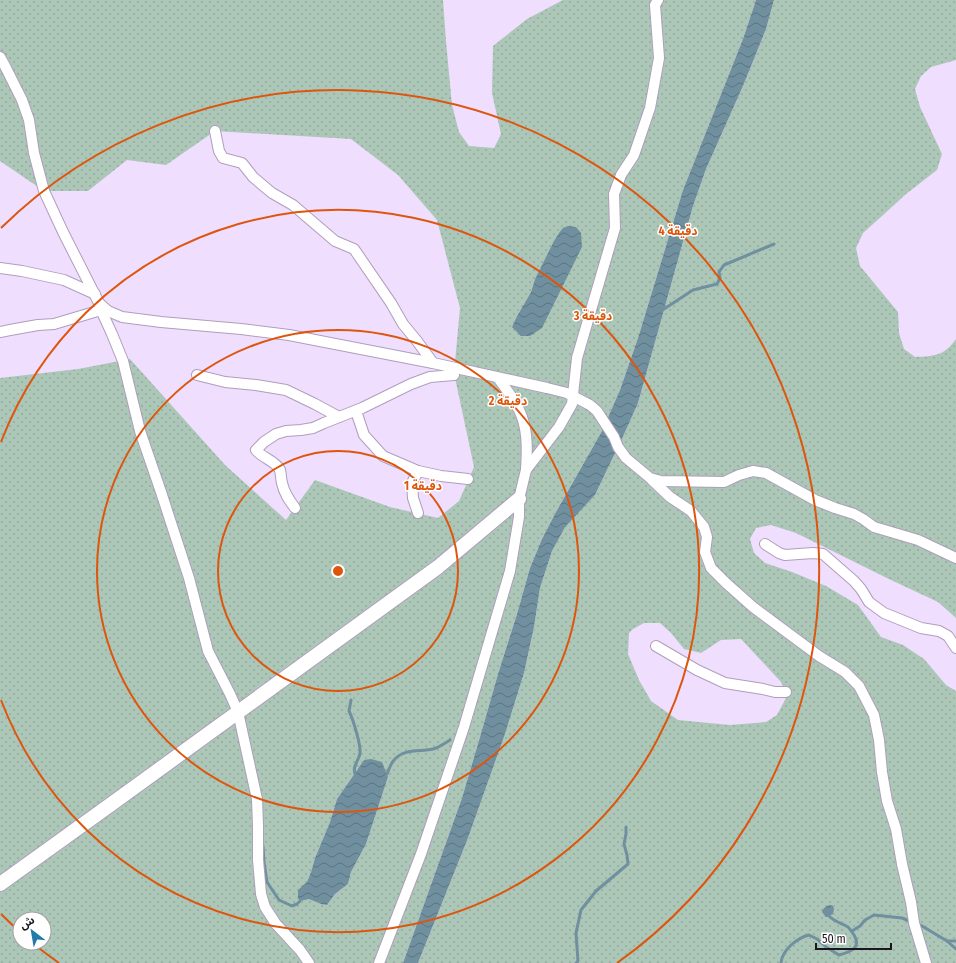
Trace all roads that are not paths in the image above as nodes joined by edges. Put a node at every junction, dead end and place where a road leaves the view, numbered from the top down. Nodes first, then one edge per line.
1 (658, 0) edge
2 (0, 57) edge
3 (215, 131) dead end
4 (0, 268) edge
5 (98, 302) junction
6 (0, 332) edge
7 (433, 363) junction
8 (197, 374) dead end
9 (454, 376) dead end
10 (498, 378) junction
11 (573, 396) junction
12 (356, 411) junction
13 (339, 417) junction
14 (526, 470) junction
15 (418, 471) junction
16 (650, 478) junction
17 (468, 479) dead end
18 (519, 499) junction
19 (295, 508) dead end
20 (418, 513) dead end
21 (765, 544) dead end
22 (956, 558) edge
23 (656, 646) dead end
24 (956, 648) edge
25 (786, 692) dead end
26 (238, 712) junction
27 (0, 884) edge
28 (309, 963) edge
29 (379, 963) edge
30 (926, 963) edge

1 - 11 street
2 - 5 street
3 - 7 street
4 - 5 street
5 - 6 street
5 - 7 street
5 - 26 street
7 - 10 street
8 - 13 street
9 - 12 street
10 - 11 street
10 - 14 street
11 - 14 street
11 - 16 street
12 - 13 street
12 - 15 street
13 - 19 street
14 - 18 street
15 - 17 street
15 - 20 street
16 - 22 street
16 - 30 street
18 - 26 main road
18 - 29 street
21 - 24 street
23 - 25 street
26 - 27 main road
26 - 28 street

